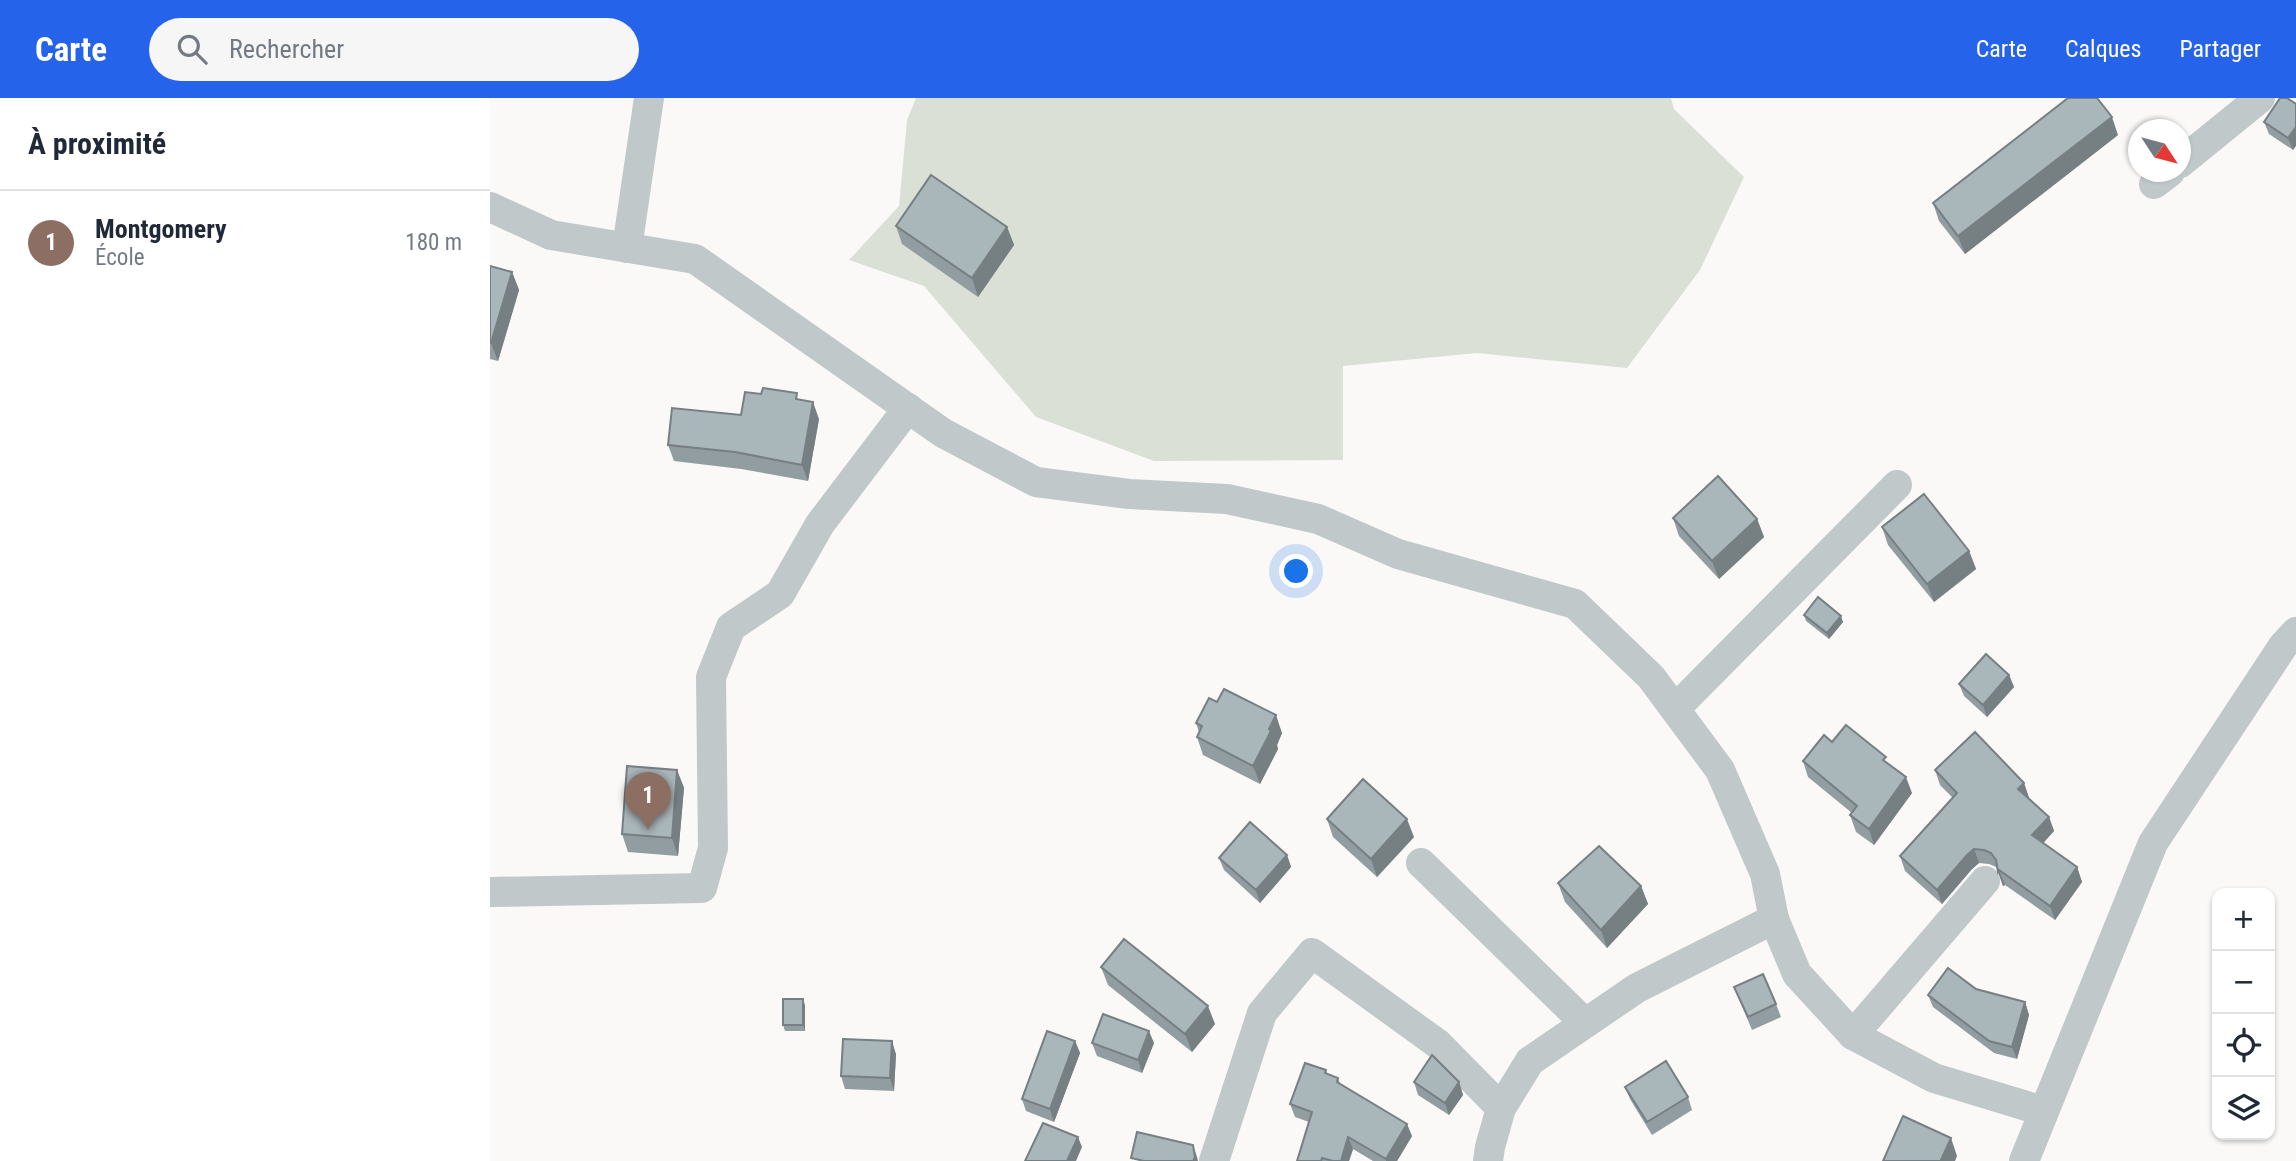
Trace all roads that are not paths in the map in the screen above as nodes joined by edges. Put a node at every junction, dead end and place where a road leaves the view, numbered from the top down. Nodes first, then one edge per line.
1 (649, 98) edge
2 (2260, 98) edge
3 (2191, 154) edge
4 (490, 207) edge
5 (627, 248) junction
6 (908, 408) junction
7 (1897, 485) dead end
8 (2296, 632) edge
9 (1675, 709) junction
10 (1421, 863) dead end
11 (1985, 881) dead end
12 (490, 892) edge
13 (1774, 919) junction
14 (1585, 1023) junction
15 (1853, 1035) junction
16 (1501, 1108) junction
17 (2043, 1111) junction
18 (1214, 1161) edge
19 (1488, 1161) edge
20 (2024, 1161) edge

1 - 5 street
2 - 3 street
4 - 5 street
5 - 6 street
6 - 9 street
6 - 12 street
7 - 9 street
8 - 17 street
9 - 13 street
10 - 14 street
11 - 15 street
13 - 14 street
13 - 15 street
14 - 16 street
15 - 17 street
16 - 18 street
16 - 19 street
17 - 20 street

